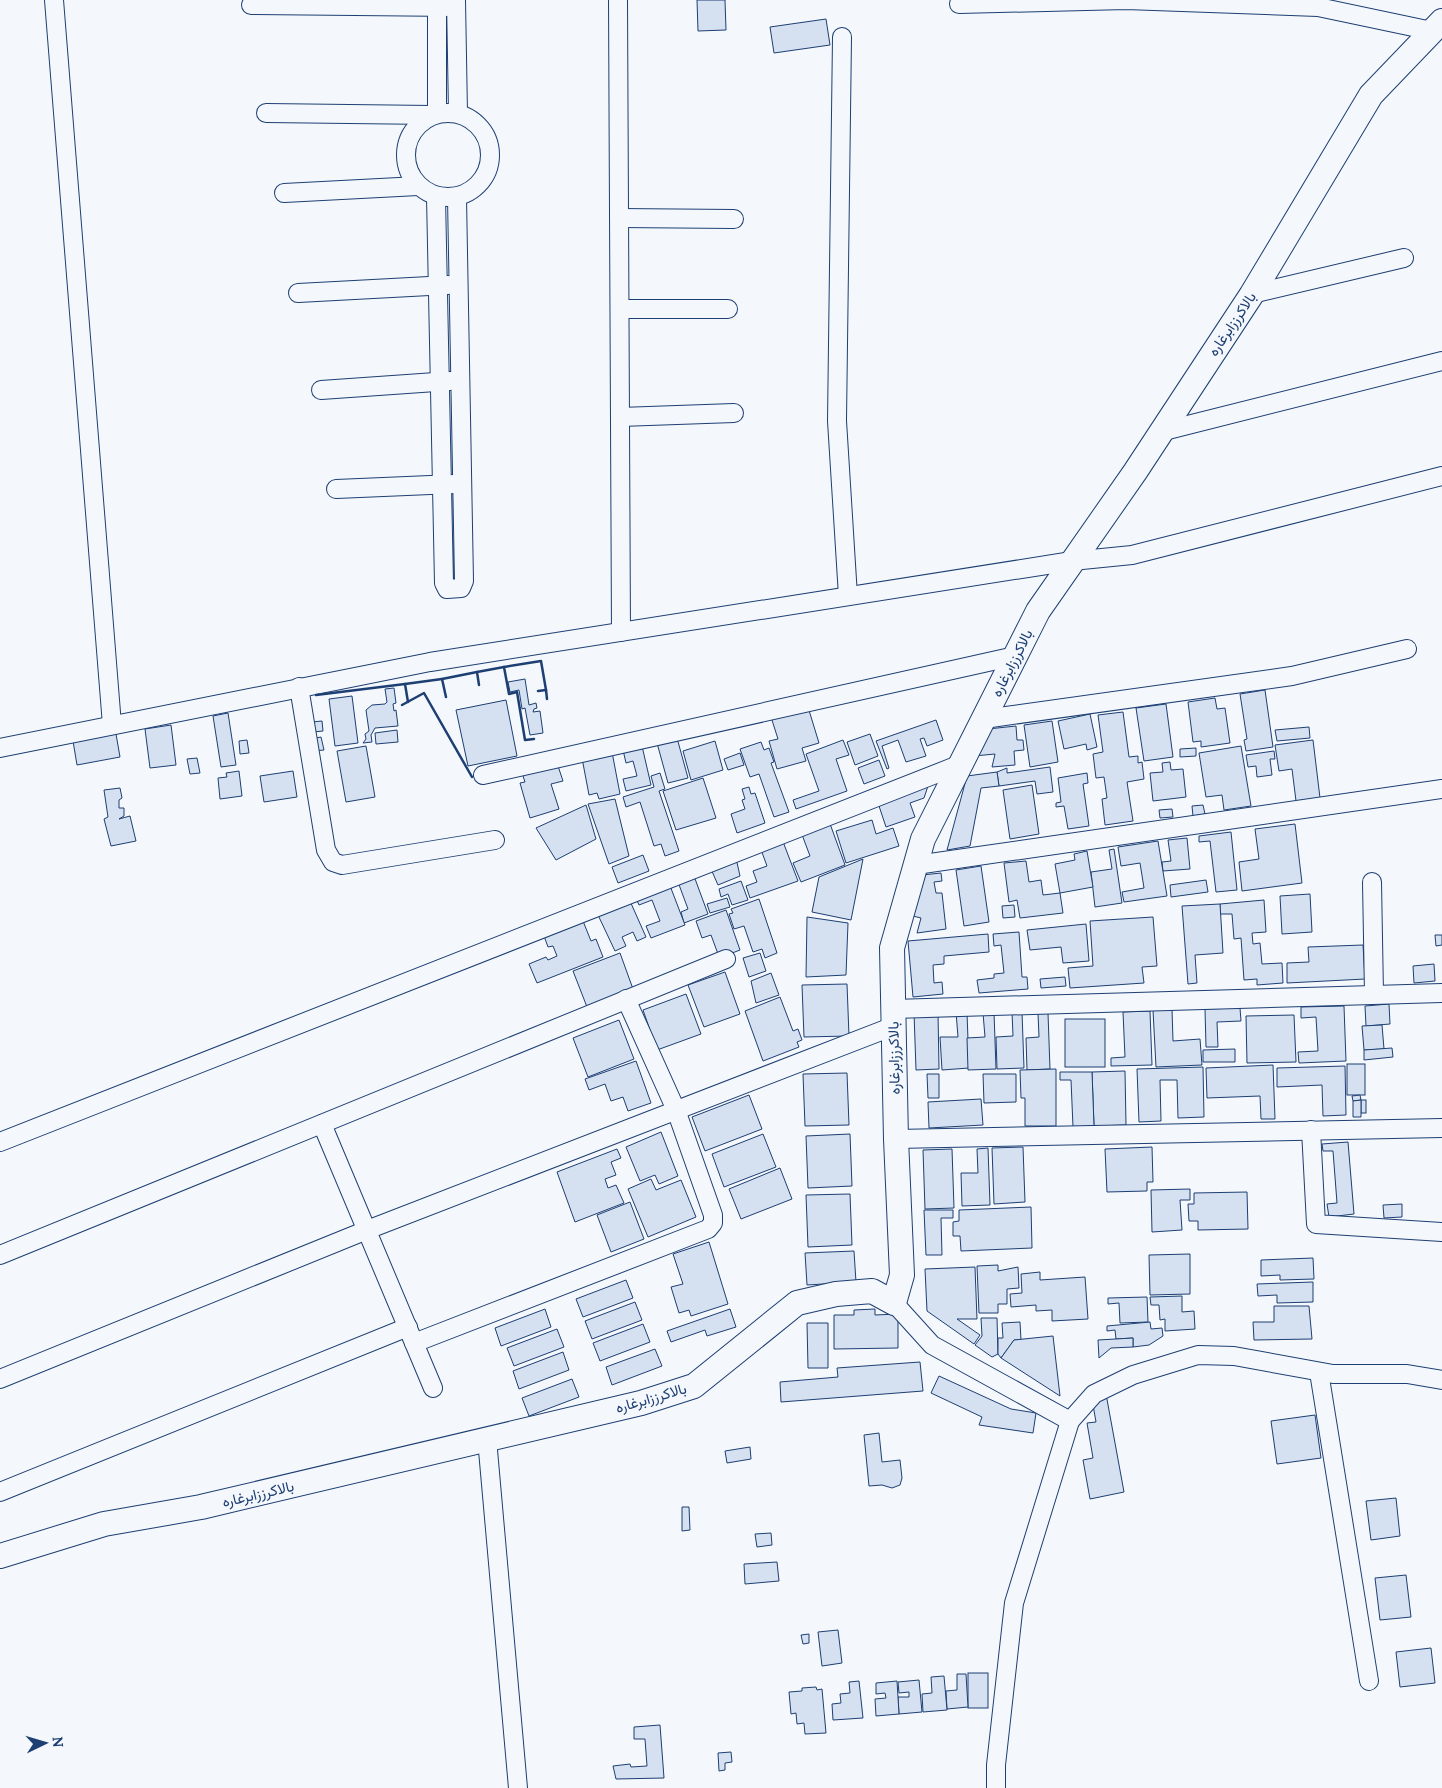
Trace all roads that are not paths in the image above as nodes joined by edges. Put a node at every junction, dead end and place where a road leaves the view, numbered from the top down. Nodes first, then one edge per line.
1 (54, 0) edge
2 (618, 0) edge
3 (437, 3) edge
4 (456, 3) edge
5 (959, 4) dead end
6 (251, 5) dead end
7 (1437, 26) edge
8 (842, 36) dead end
9 (266, 113) dead end
10 (458, 113) junction
11 (434, 114) junction
12 (418, 186) junction
13 (284, 194) dead end
14 (436, 197) junction
15 (457, 198) junction
16 (619, 218) junction
17 (734, 219) dead end
18 (1404, 258) dead end
19 (459, 285) junction
20 (438, 286) junction
21 (298, 293) dead end
22 (1252, 294) junction
23 (728, 309) dead end
24 (620, 310) junction
25 (1442, 361) edge
26 (460, 381) junction
27 (440, 382) junction
28 (321, 390) dead end
29 (734, 413) dead end
30 (620, 417) junction
31 (1160, 432) junction
32 (1442, 476) edge
33 (462, 484) junction
34 (442, 485) junction
35 (336, 489) dead end
36 (463, 533) junction
37 (443, 534) junction
38 (1072, 561) junction
39 (848, 596) junction
40 (621, 632) junction
41 (1407, 649) dead end
42 (1015, 656) junction
43 (299, 687) junction
44 (984, 718) junction
45 (112, 725) junction
46 (0, 748) edge
47 (961, 764) junction
48 (483, 775) dead end
49 (1442, 789) edge
50 (495, 840) dead end
51 (916, 865) junction
52 (1372, 882) dead end
53 (726, 958) dead end
54 (1442, 993) edge
55 (1374, 994) junction
56 (626, 999) junction
57 (893, 1017) junction
58 (676, 1110) junction
59 (322, 1124) junction
60 (1442, 1128) edge
61 (1311, 1130) junction
62 (896, 1139) junction
63 (0, 1142) edge
64 (367, 1230) junction
65 (1442, 1232) edge
66 (0, 1255) edge
67 (894, 1303) junction
68 (411, 1335) junction
69 (1319, 1372) junction
70 (0, 1379) edge
71 (1442, 1380) edge
72 (433, 1388) dead end
73 (1070, 1421) junction
74 (487, 1439) junction
75 (0, 1492) edge
76 (0, 1556) edge
77 (1369, 1681) dead end
78 (518, 1788) edge
79 (996, 1788) edge

1 - 45 street
2 - 16 street
3 - 4 street
3 - 6 street
3 - 11 street
4 - 10 street
5 - 7 street
7 - 22 street, بالاکرززابرغاره
8 - 39 street
9 - 11 street
10 - 11 street
10 - 15 street
11 - 12 street
12 - 13 street
12 - 14 street
14 - 15 street
14 - 20 street
15 - 19 street
16 - 17 street
16 - 24 street
18 - 22 street
19 - 20 street
19 - 26 street
20 - 21 street
20 - 27 street
22 - 31 street, بالاکرززابرغاره
23 - 24 street
24 - 30 street
25 - 31 street
26 - 27 street
26 - 33 street
27 - 28 street
27 - 34 street
29 - 30 street
30 - 40 street
31 - 38 street, بالاکرززابرغاره
32 - 38 street
33 - 34 street
33 - 36 street
34 - 35 street
34 - 37 street
36 - 37 street
36 - 37 street
38 - 39 street
38 - 42 street, بالاکرززابرغاره
39 - 40 street
40 - 43 street
41 - 44 street
42 - 44 street, بالاکرززابرغاره
42 - 48 street
43 - 45 street
43 - 50 street
44 - 47 street, بالاکرززابرغاره
45 - 46 street
47 - 51 street, بالاکرززابرغاره
47 - 63 street
49 - 51 street
51 - 57 street, بالاکرززابرغاره
52 - 55 street
53 - 56 street
54 - 55 street
55 - 57 street
56 - 58 street
56 - 59 street
57 - 58 street
57 - 62 street, بالاکرززابرغاره
58 - 64 street
58 - 68 street
59 - 64 street
59 - 66 street
60 - 61 street
61 - 62 street
61 - 65 street
62 - 67 street, بالاکرززابرغاره
64 - 68 street
64 - 70 street
67 - 73 street
67 - 74 street, بالاکرززابرغاره
68 - 72 street
68 - 75 street
69 - 71 street
69 - 73 street
69 - 77 street
73 - 79 street
74 - 76 street, بالاکرززابرغاره
74 - 78 street

